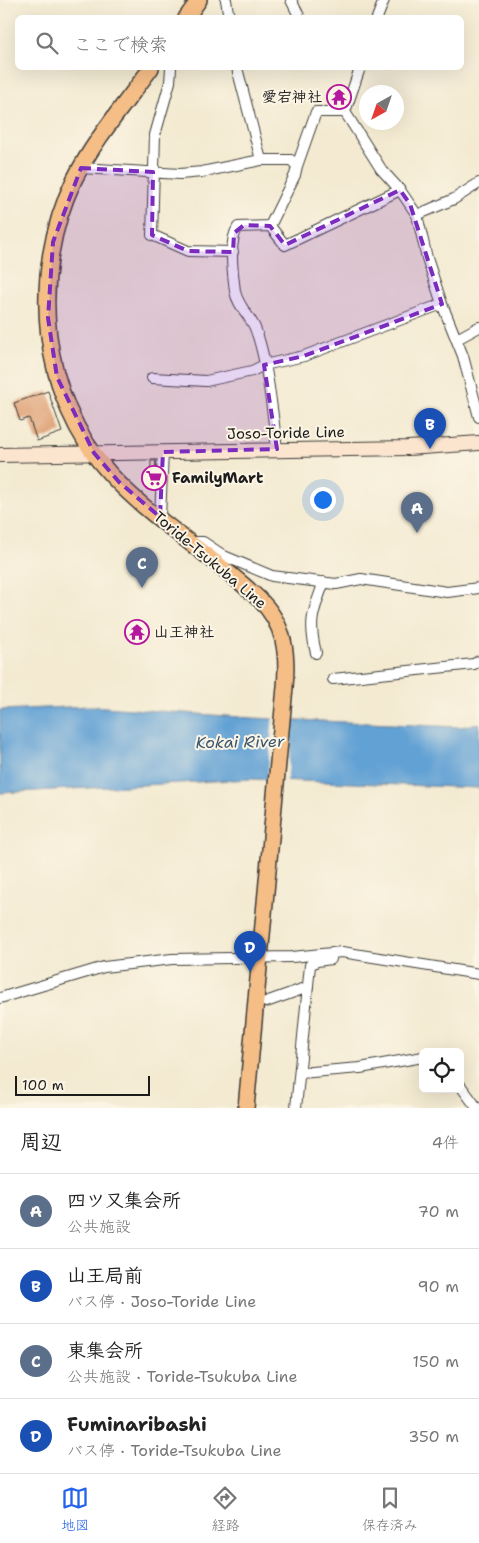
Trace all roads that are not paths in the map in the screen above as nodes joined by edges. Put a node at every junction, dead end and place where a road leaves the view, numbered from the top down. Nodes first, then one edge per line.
1 (199, 0) edge
2 (226, 0) edge
3 (291, 0) edge
4 (384, 0) edge
5 (188, 15) edge
6 (228, 15) edge
7 (298, 15) edge
8 (378, 15) edge
9 (150, 70) edge
10 (171, 70) edge
11 (238, 70) edge
12 (359, 70) edge
13 (345, 112) junction
14 (261, 160) junction
15 (297, 166) junction
16 (81, 168) junction
17 (153, 172) junction
18 (479, 183) edge
19 (400, 190) junction
20 (417, 215) junction
21 (270, 226) junction
22 (233, 252) junction
23 (442, 304) junction
24 (479, 327) edge
25 (457, 339) junction
26 (264, 365) junction
27 (152, 378) dead end
28 (479, 417) edge
29 (479, 443) edge
30 (277, 449) junction
31 (163, 452) junction
32 (94, 453) junction
33 (0, 456) edge
34 (160, 517) junction
35 (191, 542) junction
36 (324, 582) junction
37 (479, 588) edge
38 (316, 653) dead end
39 (479, 661) edge
40 (333, 679) dead end
41 (332, 952) junction
42 (260, 953) junction
43 (479, 974) edge
44 (308, 987) junction
45 (0, 998) edge
46 (266, 1002) dead end
47 (419, 1059) edge
48 (300, 1073) junction
49 (464, 1091) edge
50 (246, 1108) edge
51 (296, 1108) edge
52 (477, 1108) edge

1 - 5 main road
2 - 6 street
3 - 7 street
4 - 8 street
9 - 16 main road, Toride-Tsukuba Line
10 - 17 street
11 - 14 street
12 - 13 street
13 - 15 street
13 - 19 street
14 - 15 street
14 - 17 street
15 - 21 street
16 - 17 street
16 - 32 main road, Toride-Tsukuba Line
17 - 22 street
18 - 20 street
19 - 20 street
19 - 21 street
20 - 23 street
21 - 22 street
22 - 26 street
23 - 25 street
23 - 26 street
24 - 25 street
25 - 28 street
26 - 27 street
26 - 30 street
29 - 30 main road, Joso-Toride Line
30 - 31 main road, Joso-Toride Line
31 - 32 main road, Joso-Toride Line
31 - 34 street
32 - 33 main road, Joso-Toride Line
32 - 34 main road, Toride-Tsukuba Line
34 - 35 main road, Toride-Tsukuba Line
35 - 36 street
35 - 42 main road, Toride-Tsukuba Line
36 - 37 street
36 - 38 street
39 - 40 street
41 - 42 street
41 - 43 street
41 - 44 street
42 - 45 street
42 - 50 main road, Toride-Tsukuba Line
44 - 46 street
44 - 48 street
47 - 48 street
48 - 51 street
49 - 52 street

